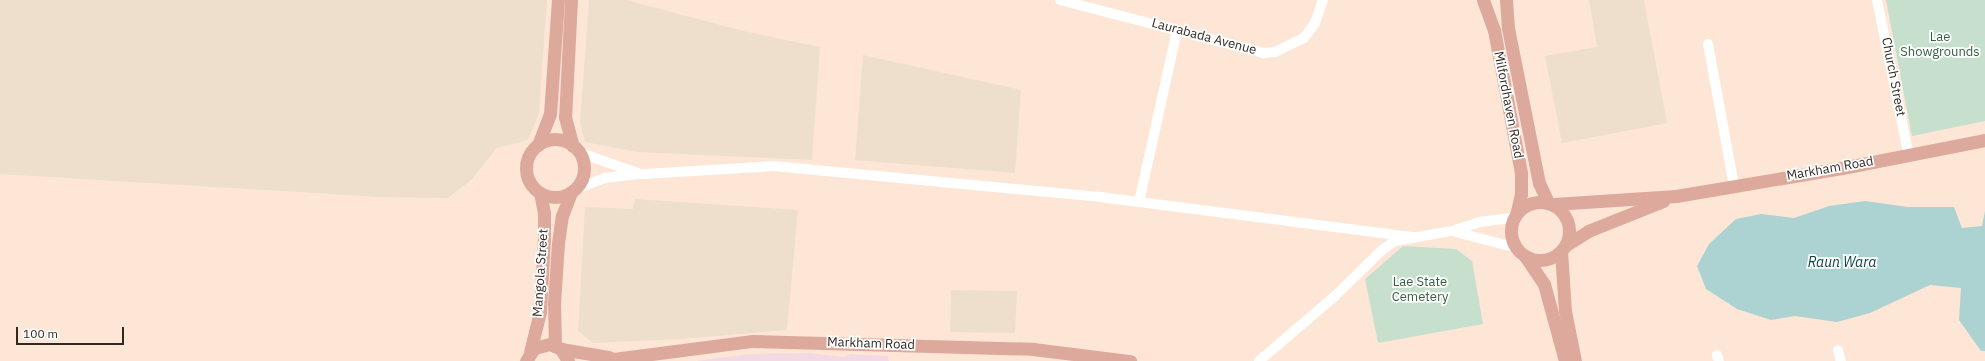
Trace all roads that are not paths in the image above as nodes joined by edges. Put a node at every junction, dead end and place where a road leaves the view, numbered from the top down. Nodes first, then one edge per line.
1 (558, 0) edge
2 (571, 0) edge
3 (1060, 0) edge
4 (1323, 0) edge
5 (1483, 0) edge
6 (1506, 0) edge
7 (1877, 0) edge
8 (1177, 30) junction
9 (1708, 44) dead end
10 (1985, 140) edge
11 (538, 145) junction
12 (576, 149) junction
13 (1908, 153) junction
14 (644, 174) dead end
15 (1734, 185) junction
16 (573, 190) junction
17 (540, 193) junction
18 (1676, 196) junction
19 (1139, 202) junction
20 (1551, 203) junction
21 (1515, 215) junction
22 (1452, 231) junction
23 (1413, 237) junction
24 (1564, 248) junction
25 (1521, 252) junction
26 (558, 347) junction
27 (1838, 350) dead end
28 (613, 357) junction
29 (525, 358) edge
30 (568, 361) edge
31 (598, 361) edge
32 (1130, 361) edge
33 (1259, 361) edge
34 (1565, 361) edge
35 (1575, 361) edge
36 (1841, 361) edge

1 - 11 main road
2 - 12 main road
3 - 8 street, Laurabada Avenue
4 - 8 street, Laurabada Avenue
5 - 21 main road, Milfordhaven Road
6 - 20 main road, Milfordhaven Road
7 - 13 street, Church Street
8 - 19 street
9 - 15 street
10 - 13 main road, Markham Road
11 - 12 main road
11 - 17 main road
12 - 16 main road
12 - 16 street
13 - 15 main road, Markham Road
14 - 19 street
15 - 18 main road, Markham Road
16 - 17 main road
16 - 26 main road, Mangola Street
17 - 29 main road, Mangola Street
18 - 20 main road, Markham Road
18 - 24 main road, Markham Road
19 - 23 street
20 - 21 main road
20 - 24 main road
21 - 22 street
21 - 25 main road
22 - 23 street
22 - 25 street
23 - 33 street
24 - 25 main road
24 - 35 main road
25 - 34 main road
26 - 28 main road, Markham Road
26 - 29 main road, Markham Road
26 - 30 main road
27 - 36 street
28 - 31 main road, Markham Road
28 - 32 main road, Markham Road

